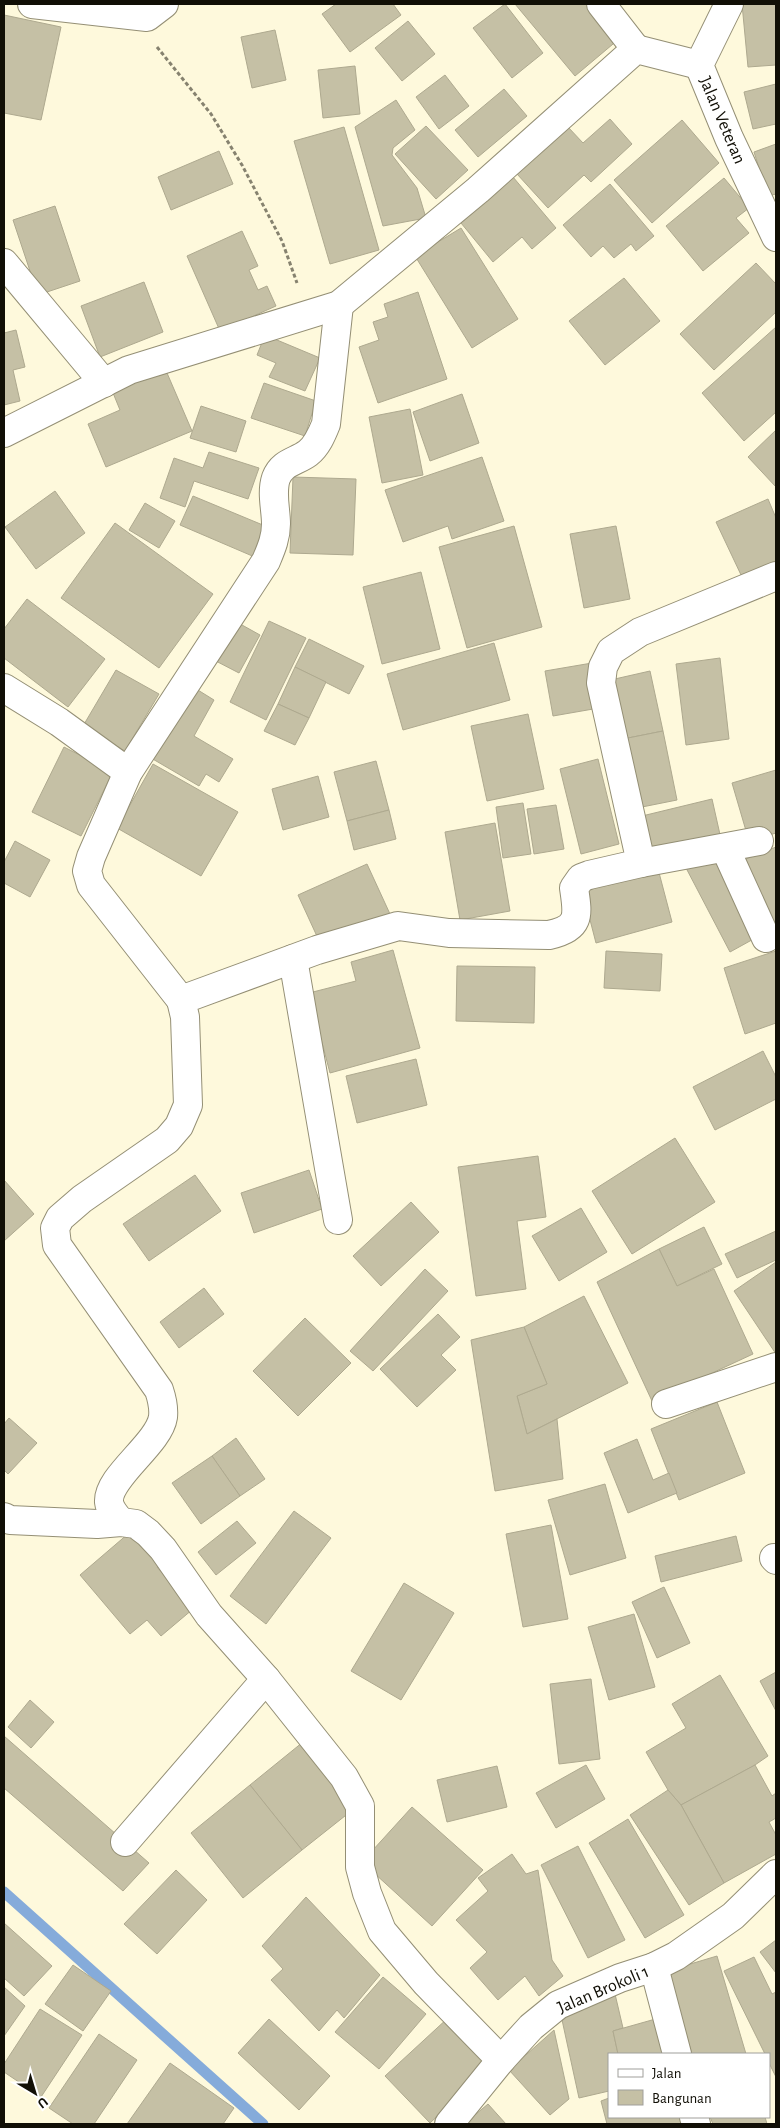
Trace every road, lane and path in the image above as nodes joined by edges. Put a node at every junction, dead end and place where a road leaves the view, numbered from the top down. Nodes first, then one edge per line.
1 (32, 4) edge
2 (600, 4) edge
3 (729, 4) edge
4 (155, 10) edge
5 (636, 49) junction
6 (699, 65) junction
7 (776, 237) edge
8 (4, 262) edge
9 (339, 305) junction
10 (309, 314) junction
11 (104, 382) junction
12 (4, 433) edge
13 (776, 576) edge
14 (4, 688) edge
15 (128, 772) junction
16 (759, 842) dead end
17 (725, 848) junction
18 (641, 863) junction
19 (766, 938) dead end
20 (293, 959) junction
21 (181, 1000) junction
22 (338, 1220) dead end
23 (776, 1367) edge
24 (666, 1404) dead end
25 (4, 1517) edge
26 (121, 1522) junction
27 (266, 1680) junction
28 (125, 1842) dead end
29 (776, 1874) edge
30 (654, 1967) junction
31 (677, 2053) edge
32 (501, 2060) junction
33 (449, 2124) edge

1 - 4 street
2 - 5 street
3 - 6 street, Jalan Veteran
4 - 10 path
5 - 6 street
5 - 9 street
6 - 7 street, Jalan Veteran
8 - 11 street
9 - 10 street
9 - 15 street
10 - 11 street
11 - 12 street
13 - 18 street
14 - 15 street
15 - 21 street
16 - 17 street
17 - 18 street
17 - 19 street
18 - 20 street
20 - 21 street
20 - 22 street
21 - 26 street
23 - 24 street
25 - 26 street
26 - 27 street
27 - 28 street
27 - 32 street
29 - 30 street, Jalan Brokoli 1
30 - 31 street
30 - 32 street, Jalan Brokoli 1
32 - 33 street, Jalan Brokoli 1

